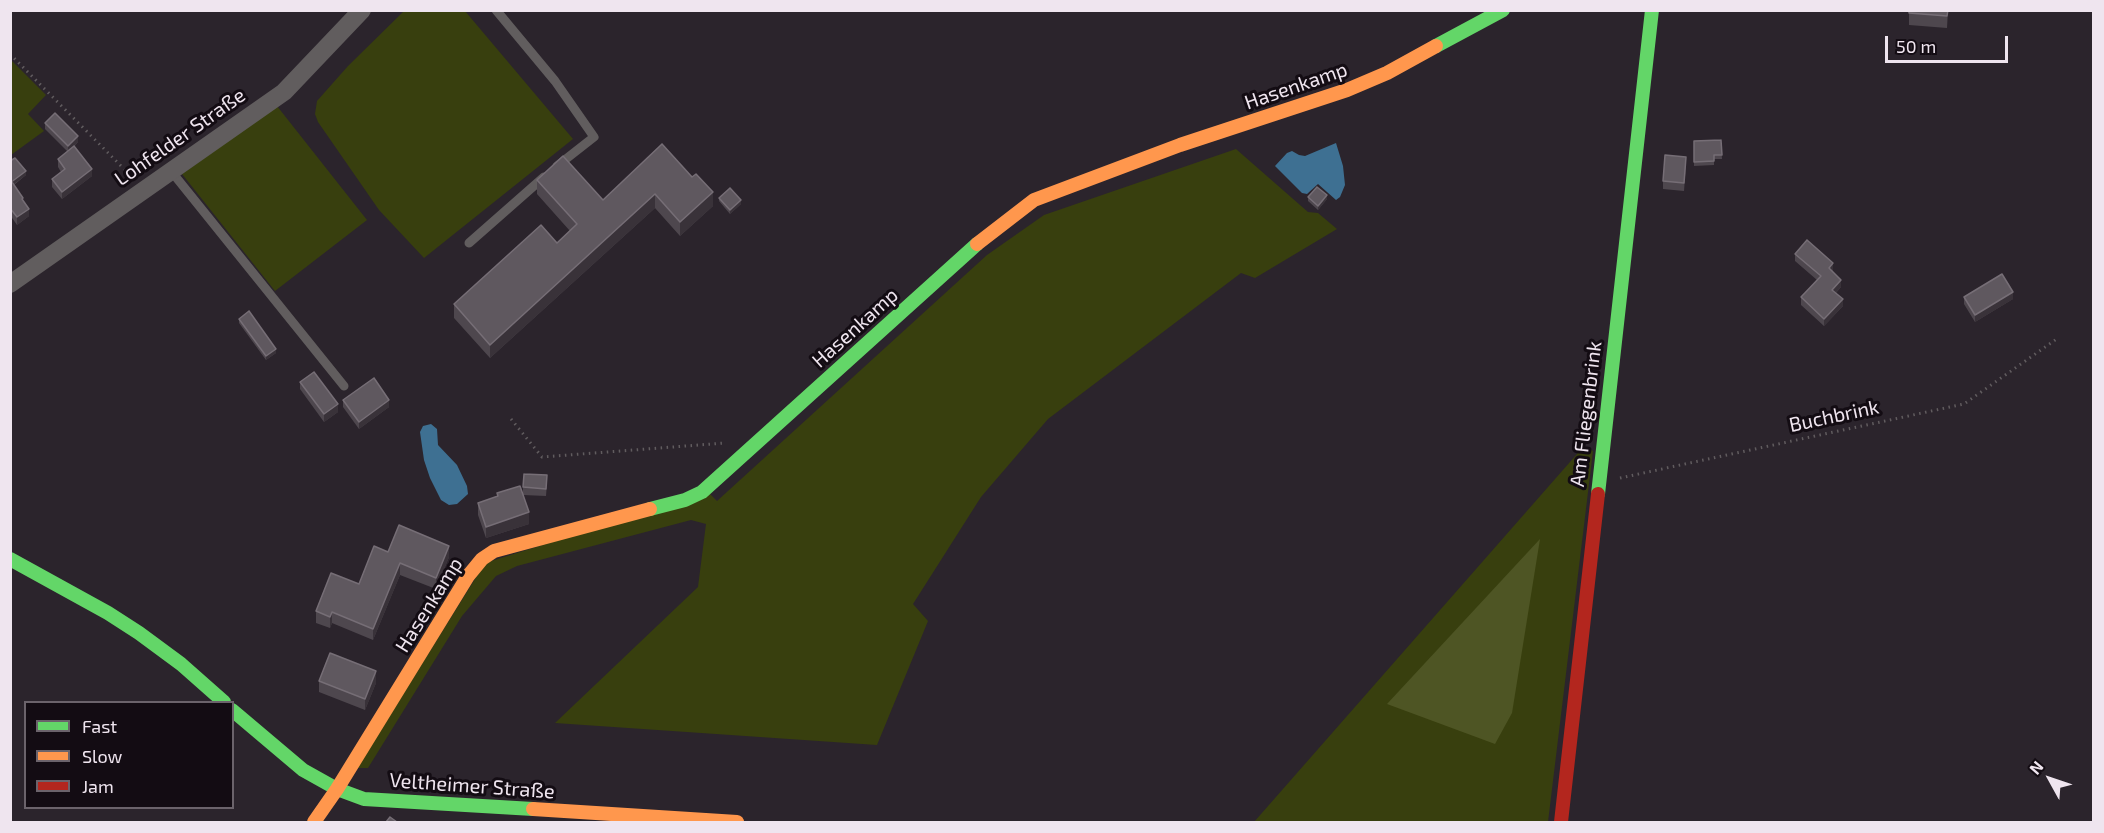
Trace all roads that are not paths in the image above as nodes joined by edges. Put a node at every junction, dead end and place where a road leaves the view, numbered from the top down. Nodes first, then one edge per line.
1 (362, 10) edge
2 (496, 10) edge
3 (1503, 10) edge
4 (1652, 10) edge
5 (171, 171) junction
6 (469, 243) dead end
7 (10, 284) edge
8 (344, 386) dead end
9 (10, 559) edge
10 (223, 701) edge
11 (234, 712) edge
12 (337, 789) junction
13 (314, 822) edge
14 (737, 822) edge
15 (1561, 822) edge

1 - 5 street, Lohfelder Straße
2 - 6 lane
3 - 12 street, Hasenkamp
4 - 15 street, Am Fliegenbrink
5 - 7 street, Lohfelder Straße
5 - 8 lane
9 - 10 street
11 - 12 street, Veltheimer Straße
12 - 13 street, Hasenkamp
12 - 14 street, Veltheimer Straße

